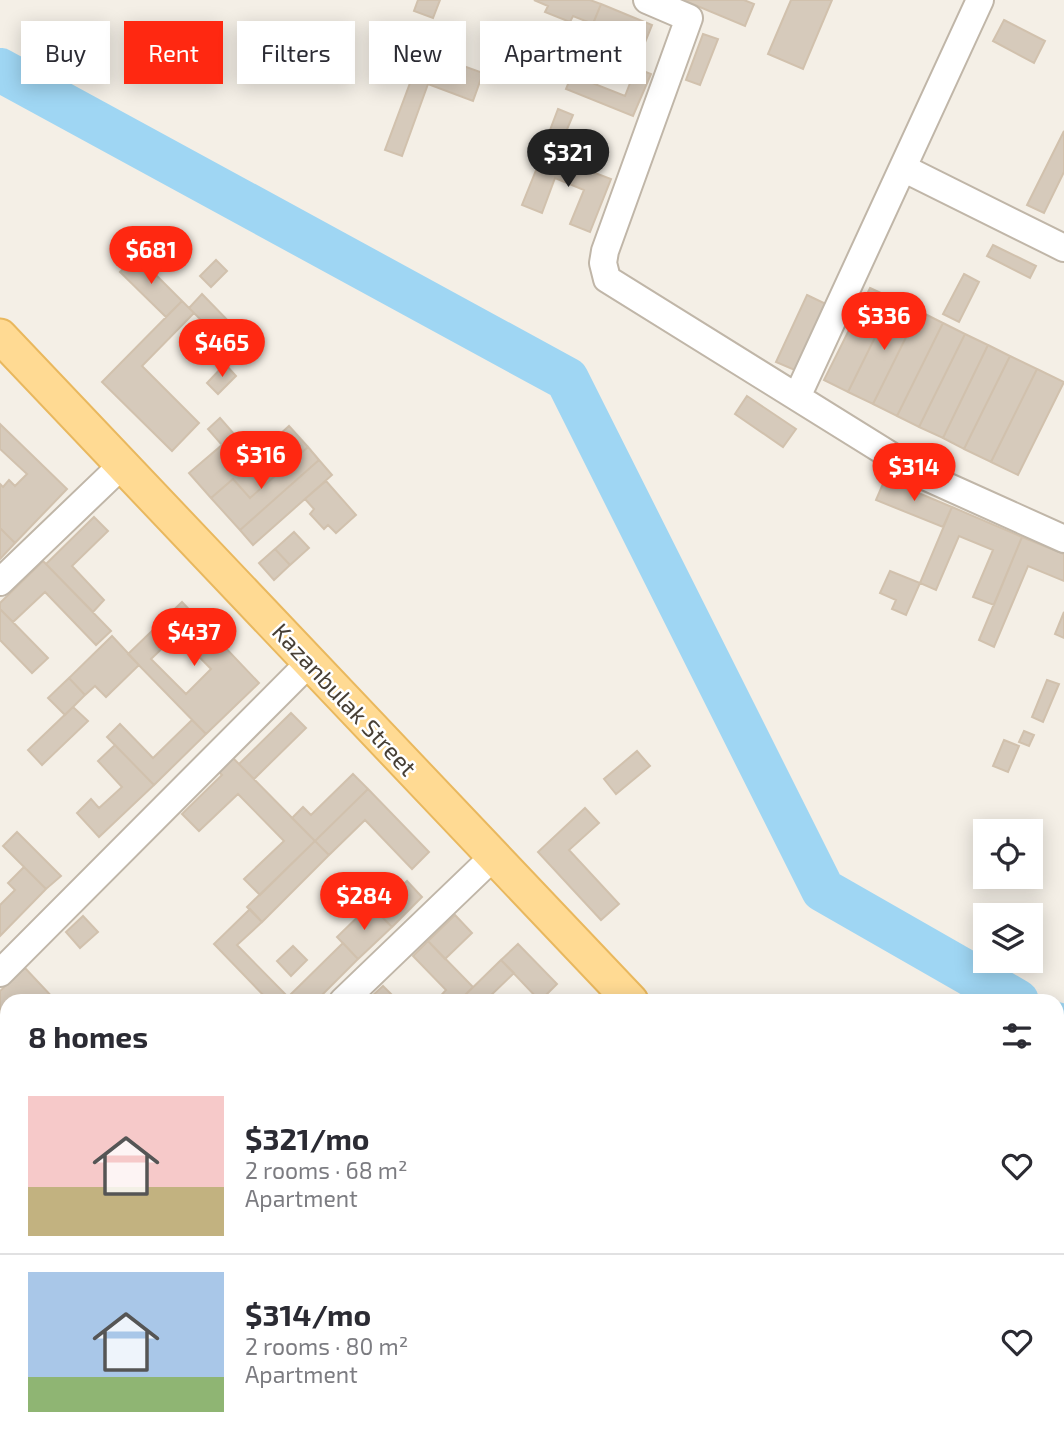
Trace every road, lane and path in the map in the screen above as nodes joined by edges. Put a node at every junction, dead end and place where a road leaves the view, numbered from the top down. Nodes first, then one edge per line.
1 (647, 0) edge
2 (980, 0) edge
3 (903, 168) junction
4 (1064, 248) edge
5 (0, 336) edge
6 (797, 397) junction
7 (122, 466) junction
8 (1064, 539) edge
9 (0, 582) edge
10 (309, 663) junction
11 (493, 857) junction
12 (0, 974) edge
13 (350, 994) edge
14 (624, 994) edge

1 - 6 street
2 - 3 street
3 - 4 street
3 - 6 street
5 - 7 main road, Kazanbulak Street
6 - 8 street
7 - 9 street
7 - 10 main road, Kazanbulak Street
10 - 11 main road, Kazanbulak Street
10 - 12 street
11 - 13 street
11 - 14 main road, Kazanbulak Street

